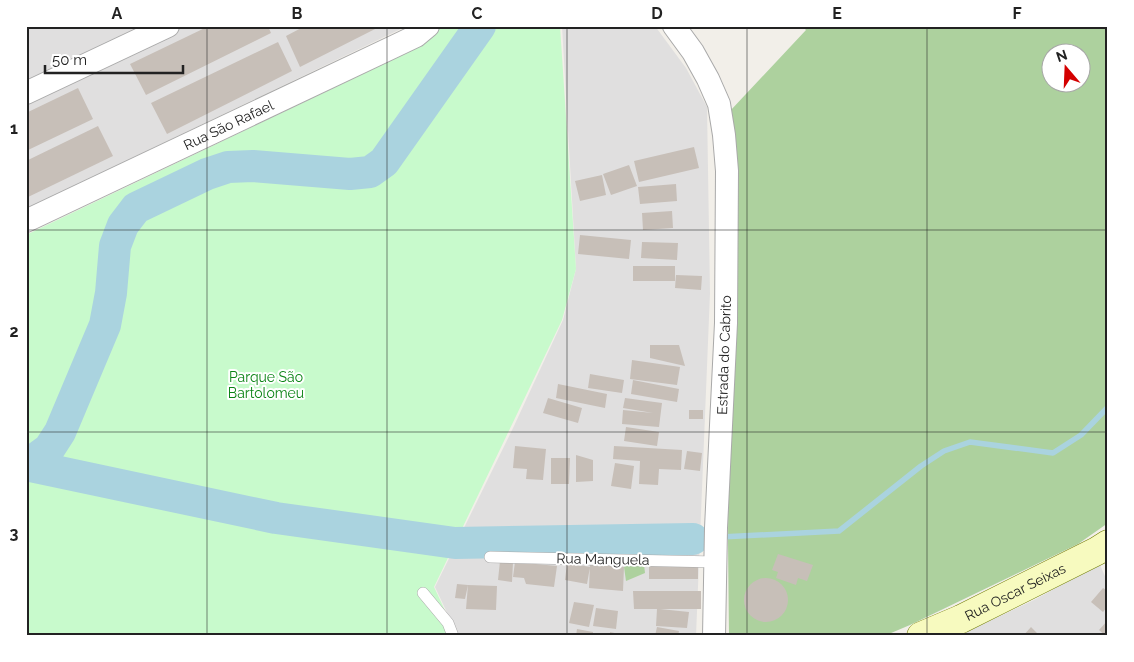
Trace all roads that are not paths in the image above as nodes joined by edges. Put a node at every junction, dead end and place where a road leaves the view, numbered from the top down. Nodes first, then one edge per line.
1 (168, 26) edge
2 (428, 26) edge
3 (674, 26) edge
4 (26, 93) edge
5 (26, 221) edge
6 (1108, 544) edge
7 (490, 557) dead end
8 (716, 559) junction
9 (423, 593) dead end
10 (453, 636) edge
11 (714, 636) edge
12 (921, 636) edge

1 - 4 street
2 - 5 street, Rua São Rafael
3 - 8 street, Estrada do Cabrito
6 - 12 main road, Rua Oscar Seixas
7 - 8 lane, Rua Manguela
8 - 11 street, Estrada do Cabrito
9 - 10 lane

